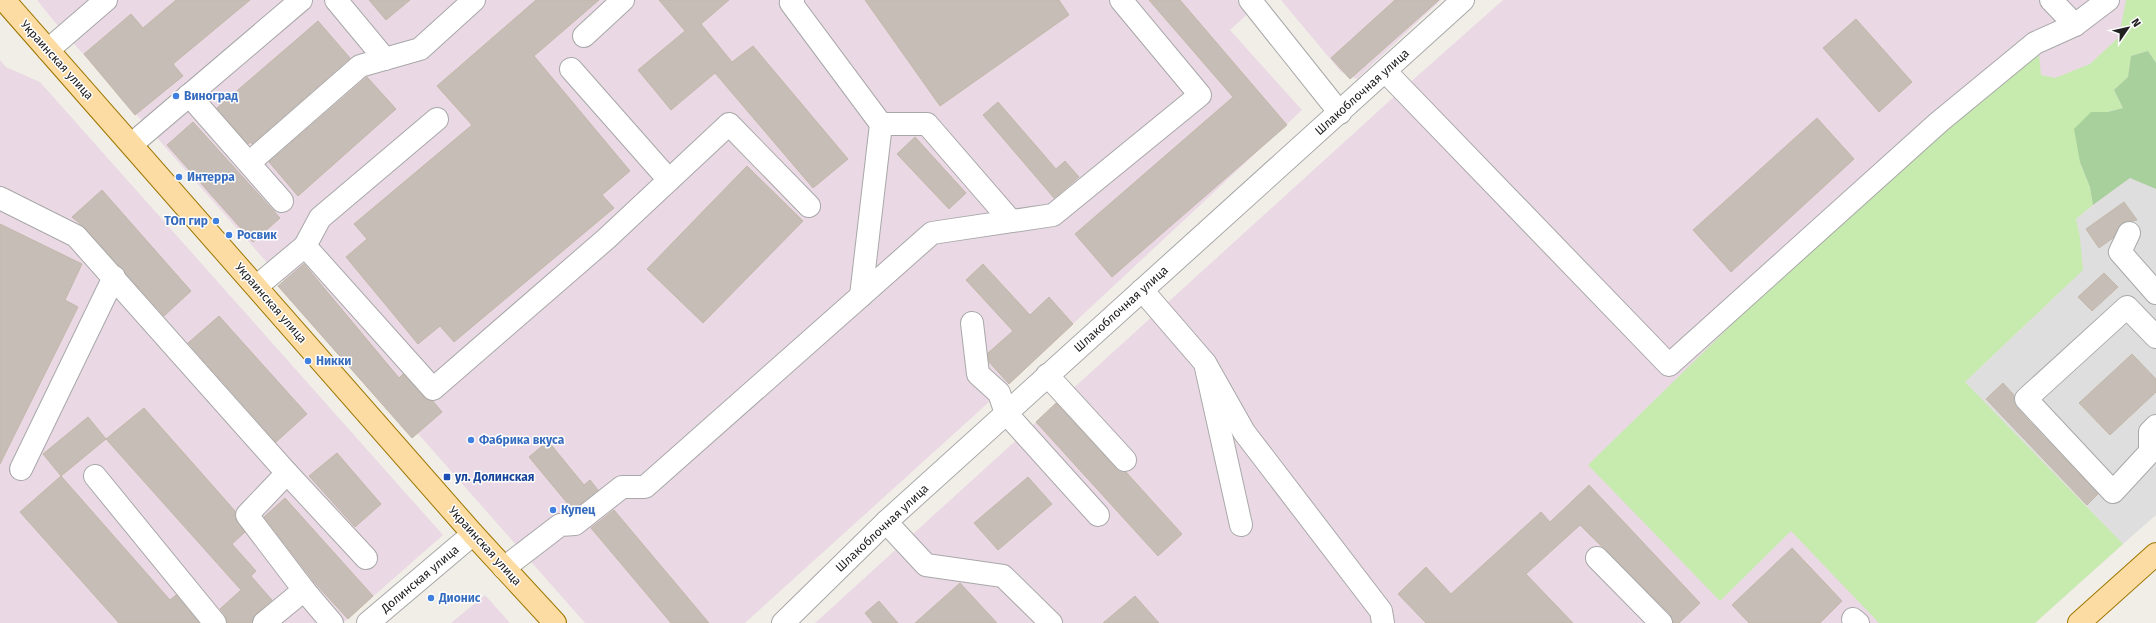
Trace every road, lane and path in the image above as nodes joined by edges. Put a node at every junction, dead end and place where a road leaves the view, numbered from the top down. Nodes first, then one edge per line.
1 (4, 0) edge
2 (106, 0) edge
3 (301, 0) edge
4 (336, 0) edge
5 (474, 0) edge
6 (623, 0) edge
7 (793, 0) edge
8 (1121, 0) edge
9 (1250, 0) edge
10 (1463, 0) edge
11 (2051, 0) edge
12 (2108, 0) edge
13 (2075, 25) junction
14 (584, 36) dead end
15 (48, 50) junction
16 (385, 59) junction
17 (571, 69) dead end
18 (1385, 71) junction
19 (189, 95) junction
20 (1340, 113) junction
21 (437, 119) dead end
22 (881, 124) junction
23 (132, 144) junction
24 (249, 163) junction
25 (669, 180) junction
26 (0, 198) edge
27 (282, 201) dead end
28 (809, 206) dead end
29 (1011, 221) junction
30 (2129, 233) dead end
31 (305, 246) junction
32 (114, 277) junction
33 (257, 286) junction
34 (1142, 290) junction
35 (2156, 292) edge
36 (861, 296) junction
37 (972, 323) dead end
38 (2156, 337) edge
39 (1205, 363) junction
40 (1047, 375) junction
41 (1006, 413) junction
42 (2156, 426) edge
43 (1126, 460) dead end
44 (21, 469) dead end
45 (287, 473) junction
46 (95, 476) dead end
47 (1098, 515) dead end
48 (886, 522) junction
49 (1241, 525) dead end
50 (473, 534) junction
51 (2156, 554) edge
52 (366, 558) dead end
53 (1597, 558) dead end
54 (504, 568) junction
55 (304, 590) junction
56 (215, 623) edge
57 (264, 623) edge
58 (332, 623) edge
59 (368, 623) edge
60 (555, 623) edge
61 (783, 623) edge
62 (1051, 623) edge
63 (1384, 623) edge
64 (1661, 623) edge
65 (2079, 623) edge

1 - 15 main road, Украинская улица
2 - 15 street
3 - 19 street
4 - 16 street
5 - 16 street
6 - 14 street
7 - 22 street
8 - 29 street
9 - 20 street
10 - 18 street, Шлакоблочная улица
11 - 13 street
12 - 13 street
13 - 18 street
15 - 23 main road, Украинская улица
16 - 24 street
17 - 25 street
18 - 20 street, Шлакоблочная улица
19 - 23 street
19 - 24 street
20 - 34 street, Шлакоблочная улица
21 - 31 street
22 - 29 street
22 - 36 street
23 - 33 main road, Украинская улица
24 - 27 street
25 - 28 street
25 - 31 street
26 - 32 street
29 - 36 street
30 - 35 street
31 - 33 street
32 - 44 street
32 - 45 street
33 - 50 main road, Украинская улица
34 - 39 street
34 - 40 street, Шлакоблочная улица
36 - 54 street
37 - 41 street
38 - 42 street
39 - 49 street
39 - 63 street
40 - 41 street, Шлакоблочная улица
40 - 43 street
41 - 47 street
41 - 48 street, Шлакоблочная улица
45 - 52 street
45 - 55 street
46 - 56 street
48 - 61 street, Шлакоблочная улица
48 - 62 street
50 - 54 main road, Украинская улица
50 - 59 street, Долинская улица
51 - 65 main road
53 - 64 street
54 - 60 main road, Украинская улица
55 - 57 street
55 - 58 street

